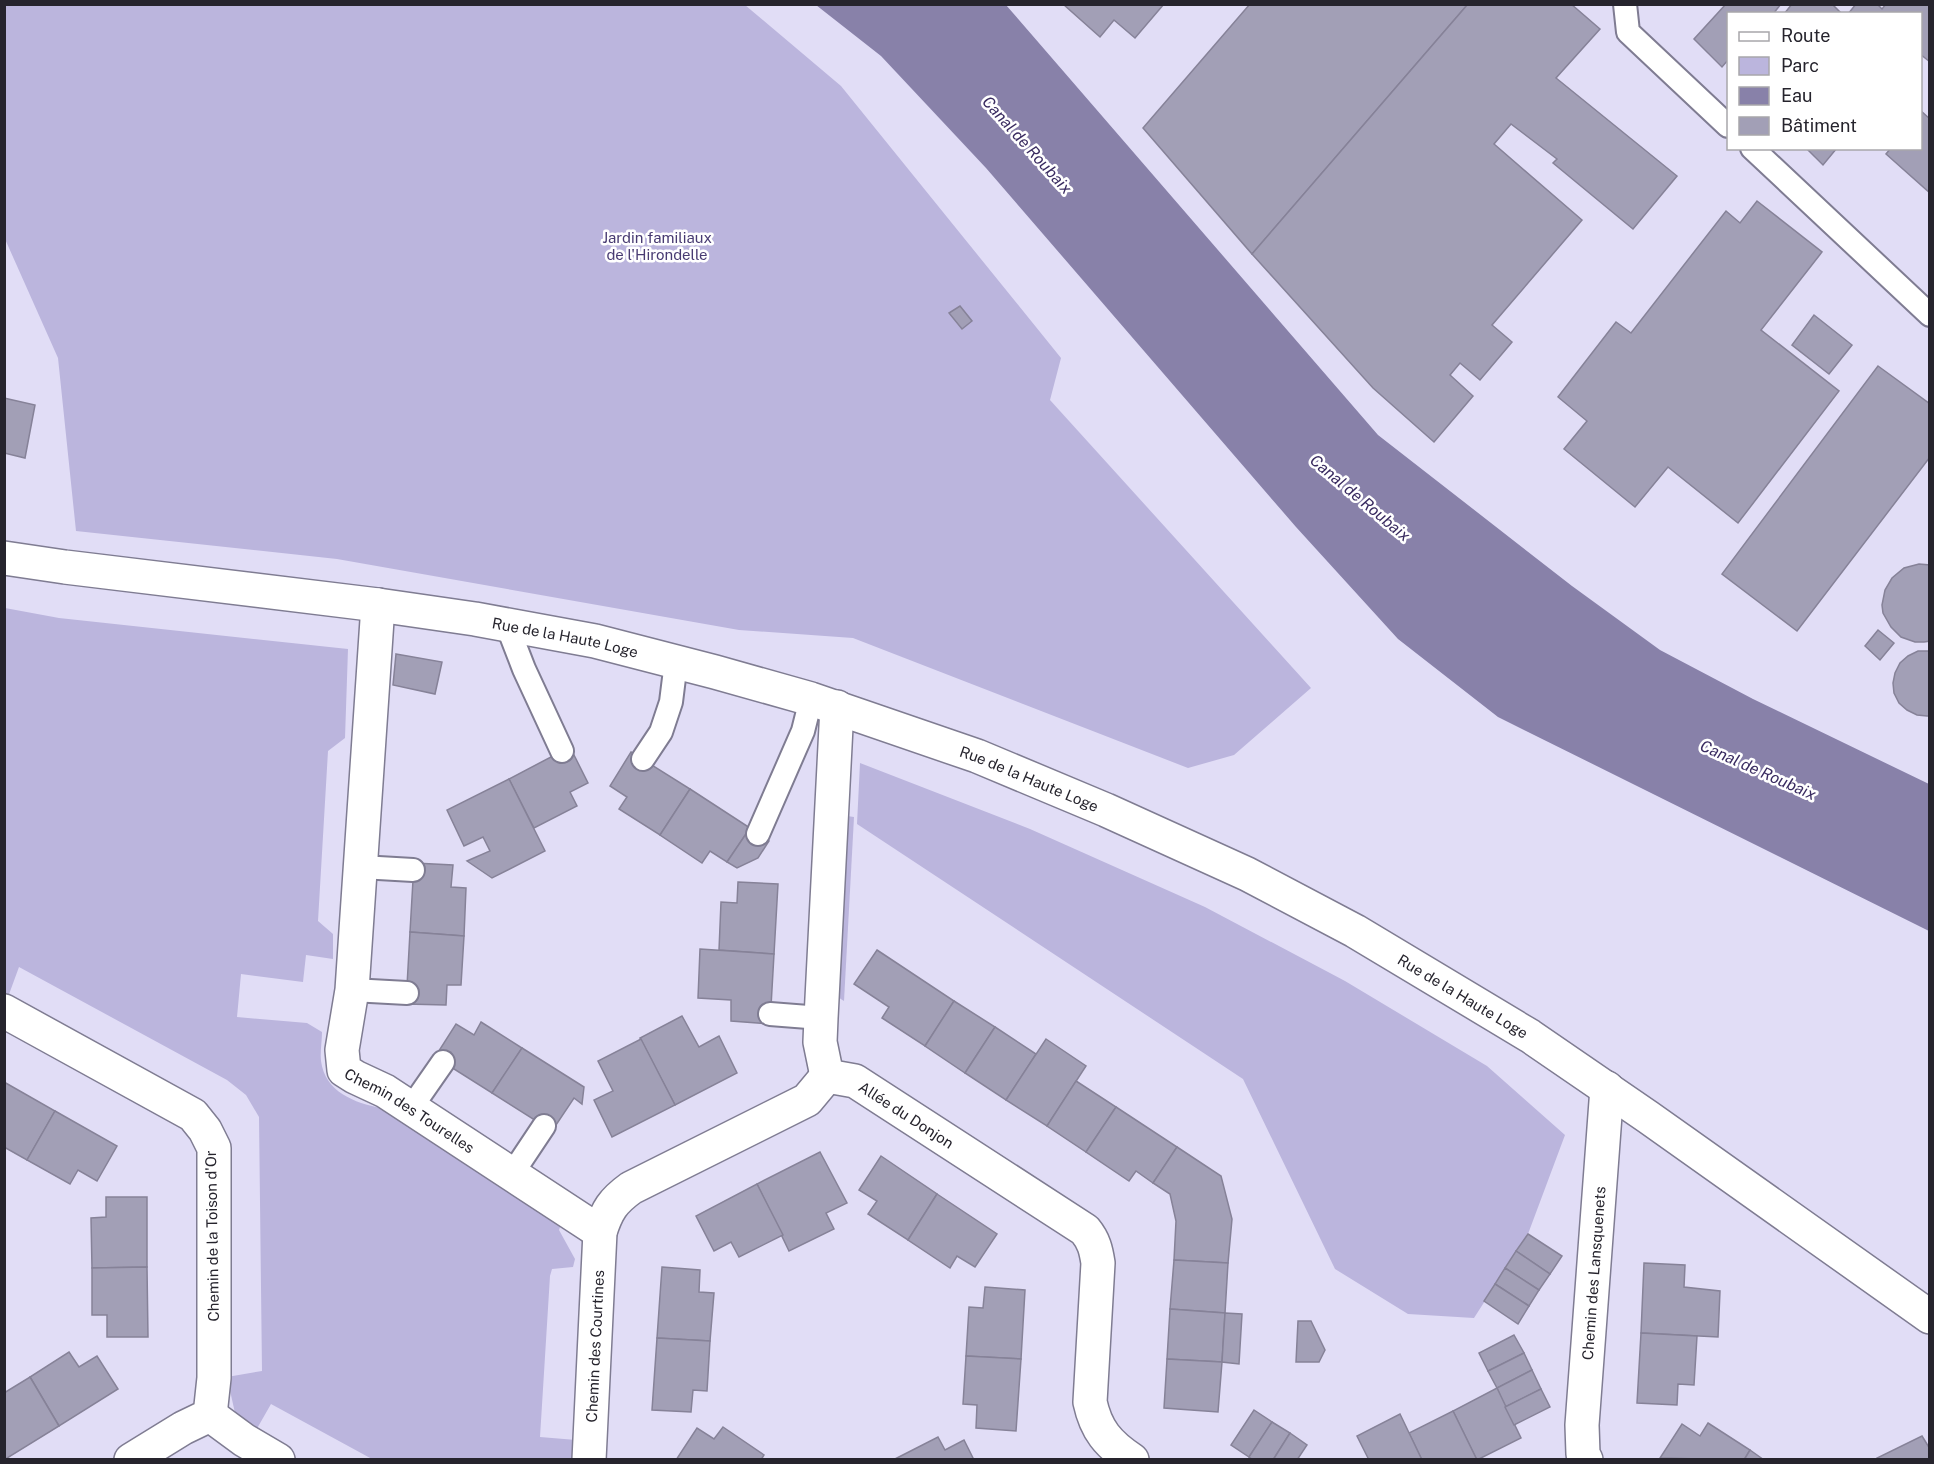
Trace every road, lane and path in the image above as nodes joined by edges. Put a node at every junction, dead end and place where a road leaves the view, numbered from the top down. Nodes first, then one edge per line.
1 (1625, 4) edge
2 (1727, 125) edge
3 (1754, 150) edge
4 (1929, 315) edge
5 (4, 558) edge
6 (378, 605) junction
7 (507, 625) junction
8 (676, 662) junction
9 (824, 703) junction
10 (562, 751) dead end
11 (643, 759) dead end
12 (759, 834) dead end
13 (361, 867) junction
14 (413, 870) dead end
15 (352, 990) junction
16 (407, 993) dead end
17 (4, 1011) edge
18 (770, 1014) dead end
19 (821, 1018) junction
20 (443, 1062) dead end
21 (826, 1076) junction
22 (1607, 1088) junction
23 (411, 1108) junction
24 (544, 1126) dead end
25 (512, 1174) junction
26 (600, 1232) junction
27 (1929, 1317) edge
28 (210, 1415) junction
29 (131, 1460) edge
30 (278, 1460) edge
31 (589, 1460) edge
32 (1132, 1460) edge
33 (1586, 1460) edge

1 - 2 lane
3 - 4 lane
5 - 6 street, Rue de la Haute Loge
6 - 7 street, Rue de la Haute Loge
6 - 13 street, Chemin des Tourelles
7 - 8 street, Rue de la Haute Loge
7 - 10 lane
8 - 9 street, Rue de la Haute Loge
8 - 11 lane
9 - 12 lane
9 - 19 street
9 - 22 street, Rue de la Haute Loge
13 - 14 lane
13 - 15 street, Chemin des Tourelles
15 - 16 lane
15 - 23 street, Chemin des Tourelles
17 - 28 street, Chemin de la Toison d'Or
18 - 19 lane
19 - 21 street
20 - 23 lane
21 - 26 street
21 - 32 street, Allée du Donjon
22 - 27 street, Rue de la Haute Loge
22 - 33 street, Chemin des Lansquenets
23 - 25 street, Chemin des Tourelles
24 - 25 lane
25 - 26 street, Chemin des Tourelles
26 - 31 street, Chemin des Courtines
28 - 29 street
28 - 30 street

